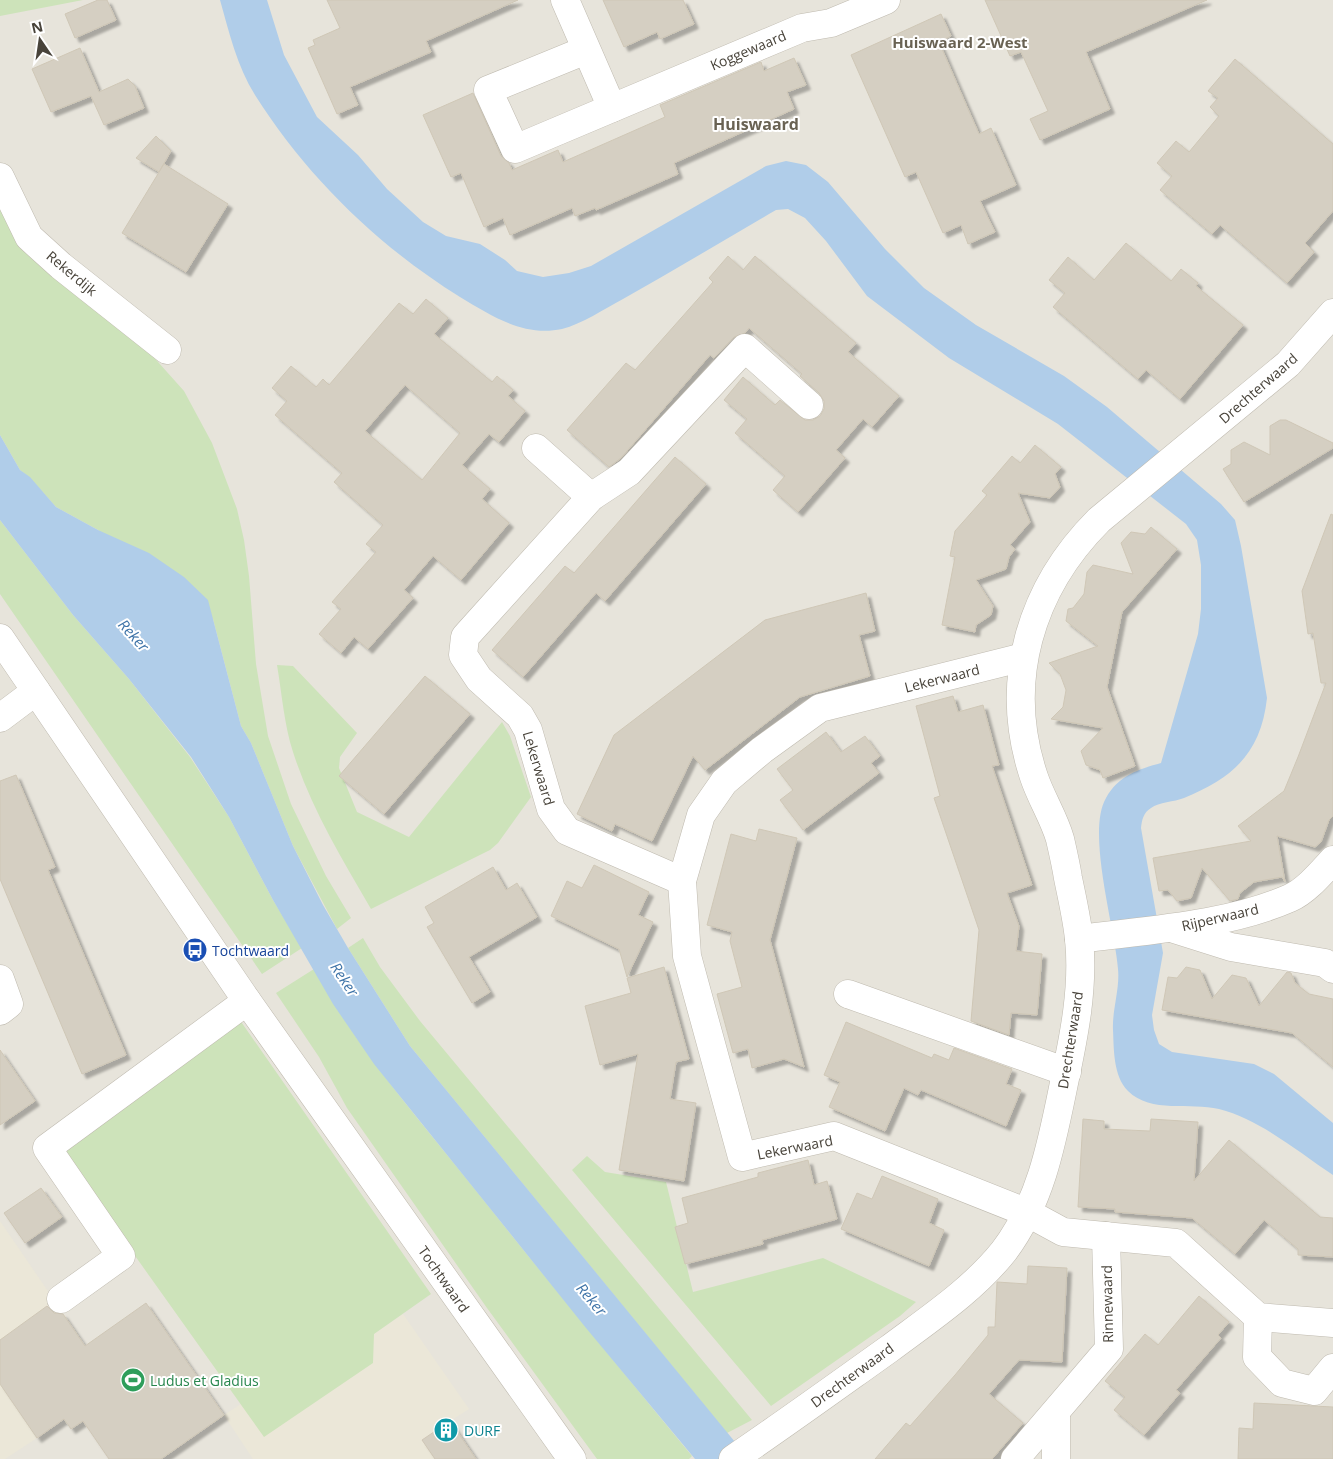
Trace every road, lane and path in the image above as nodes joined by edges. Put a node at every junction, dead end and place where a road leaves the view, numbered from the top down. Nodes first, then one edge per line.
1 (565, 0) edge
2 (886, 0) edge
3 (586, 50) junction
4 (612, 108) junction
5 (0, 177) edge
6 (1333, 313) edge
7 (167, 350) dead end
8 (809, 405) dead end
9 (536, 448) dead end
10 (591, 497) junction
11 (0, 638) edge
12 (1024, 657) junction
13 (36, 691) junction
14 (0, 718) edge
15 (1333, 860) edge
16 (682, 881) junction
17 (1170, 928) junction
18 (1091, 938) junction
19 (1333, 970) edge
20 (0, 979) edge
21 (848, 994) dead end
22 (247, 1001) junction
23 (0, 1011) edge
24 (1066, 1072) junction
25 (1028, 1213) junction
26 (1106, 1236) junction
27 (61, 1299) dead end
28 (1258, 1317) junction
29 (1333, 1323) edge
30 (1333, 1368) edge
31 (1056, 1414) junction
32 (572, 1459) edge
33 (733, 1459) edge
34 (1015, 1459) edge
35 (1056, 1459) edge

1 - 3 street
2 - 4 street, Koggewaard
3 - 4 street
3 - 4 street, Koggewaard
5 - 7 street, Rekerdijk
6 - 12 street, Drechterwaard
8 - 10 street, Lekerwaard
9 - 10 street
10 - 16 street, Lekerwaard
11 - 13 street, Tochtwaard
12 - 16 street, Lekerwaard
12 - 18 street, Drechterwaard
13 - 14 street
13 - 22 street, Tochtwaard
15 - 17 street, Rijperwaard
16 - 25 street, Lekerwaard
17 - 18 street
17 - 19 street, Rijperwaard
18 - 24 street, Drechterwaard
20 - 23 street
21 - 24 street
22 - 27 street
22 - 32 street, Tochtwaard
24 - 25 street, Drechterwaard
25 - 26 street
25 - 33 street, Drechterwaard
26 - 28 street
26 - 31 street, Rinnewaard
28 - 29 street
28 - 30 street
31 - 34 street, Rinnewaard
31 - 35 street

